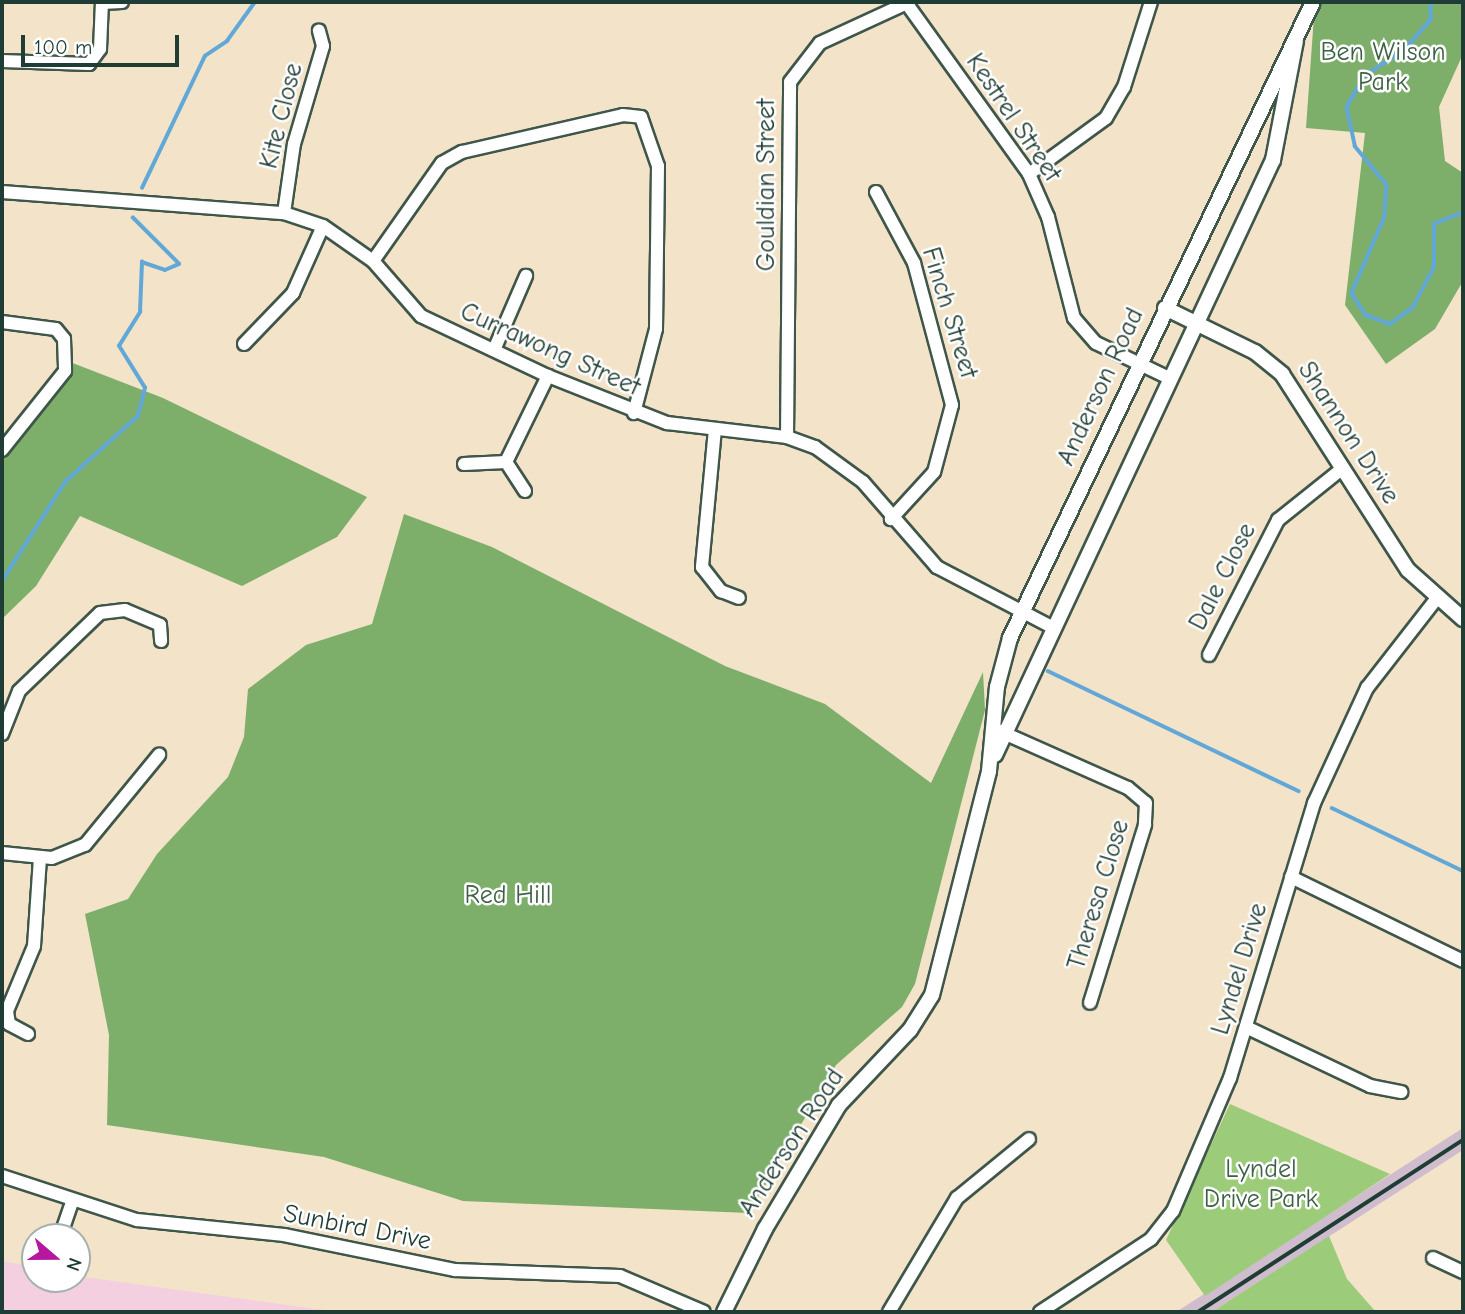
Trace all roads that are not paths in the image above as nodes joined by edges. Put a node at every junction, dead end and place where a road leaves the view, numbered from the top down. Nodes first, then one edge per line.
1 (102, 2) edge
2 (122, 2) edge
3 (1151, 2) edge
4 (1313, 2) edge
5 (908, 3) edge
6 (319, 31) dead end
7 (1296, 36) junction
8 (2, 61) edge
9 (1281, 127) junction
10 (1029, 174) junction
11 (2, 192) edge
12 (876, 192) dead end
13 (1219, 194) junction
14 (284, 212) junction
15 (324, 226) junction
16 (373, 261) junction
17 (526, 276) dead end
18 (1165, 308) junction
19 (2, 322) edge
20 (1197, 323) junction
21 (244, 344) dead end
22 (494, 350) junction
23 (1138, 364) junction
24 (548, 376) junction
25 (1171, 379) junction
26 (634, 413) junction
27 (715, 429) junction
28 (787, 437) junction
29 (2, 450) edge
30 (506, 462) junction
31 (464, 464) dead end
32 (1343, 468) junction
33 (525, 491) dead end
34 (891, 519) junction
35 (739, 598) dead end
36 (1437, 598) junction
37 (1022, 613) junction
38 (1463, 619) edge
39 (1052, 627) junction
40 (161, 641) dead end
41 (1209, 655) dead end
42 (999, 731) junction
43 (2, 734) edge
44 (159, 755) dead end
45 (2, 853) edge
46 (40, 859) junction
47 (1291, 877) junction
48 (1463, 961) edge
49 (1090, 1003) dead end
50 (1246, 1027) junction
51 (28, 1034) dead end
52 (1401, 1092) dead end
53 (1029, 1139) dead end
54 (2, 1175) edge
55 (73, 1200) junction
56 (65, 1223) edge
57 (1433, 1258) dead end
58 (1463, 1272) edge
59 (704, 1312) edge
60 (724, 1312) edge
61 (889, 1312) edge
62 (1040, 1312) edge

1 - 2 street
1 - 8 street
3 - 10 street
4 - 7 street, Anderson Road
5 - 10 street, Kestrel Street
5 - 28 street, Gouldian Street
6 - 14 street, Kite Close
7 - 9 street, Anderson Road
7 - 13 street, Anderson Road
9 - 13 street
9 - 20 street, Anderson Road
10 - 23 street, Kestrel Street
11 - 14 street, Currawong Street
12 - 34 street, Finch Street
13 - 18 street, Anderson Road
14 - 15 street, Currawong Street
15 - 16 street, Currawong Street
15 - 21 street
16 - 22 street, Currawong Street
16 - 26 street
17 - 22 street
18 - 20 street, Shannon Drive
18 - 23 street, Anderson Road
19 - 29 street
20 - 25 street, Anderson Road
20 - 32 street, Shannon Drive
22 - 24 street, Currawong Street
23 - 25 street, Kestrel Street
23 - 37 street, Anderson Road
24 - 26 street, Currawong Street
24 - 30 street
25 - 39 street, Anderson Road
26 - 27 street, Currawong Street
27 - 28 street, Currawong Street
27 - 35 street
28 - 34 street, Currawong Street
30 - 31 street
30 - 33 street
32 - 36 street, Shannon Drive
32 - 41 street, Dale Close
34 - 37 street, Currawong Street
36 - 38 street, Shannon Drive
36 - 47 street, Lyndel Drive
37 - 39 street, Currawong Street
37 - 42 street, Anderson Road
39 - 42 street, Anderson Road
40 - 43 street
42 - 49 street, Theresa Close
42 - 60 street, Anderson Road
44 - 46 street
45 - 46 street
46 - 51 street
47 - 48 street
47 - 50 street, Lyndel Drive
50 - 52 street
50 - 62 street, Lyndel Drive
53 - 61 street
54 - 55 street, Sunbird Drive
55 - 56 street
55 - 59 street, Sunbird Drive
57 - 58 street

